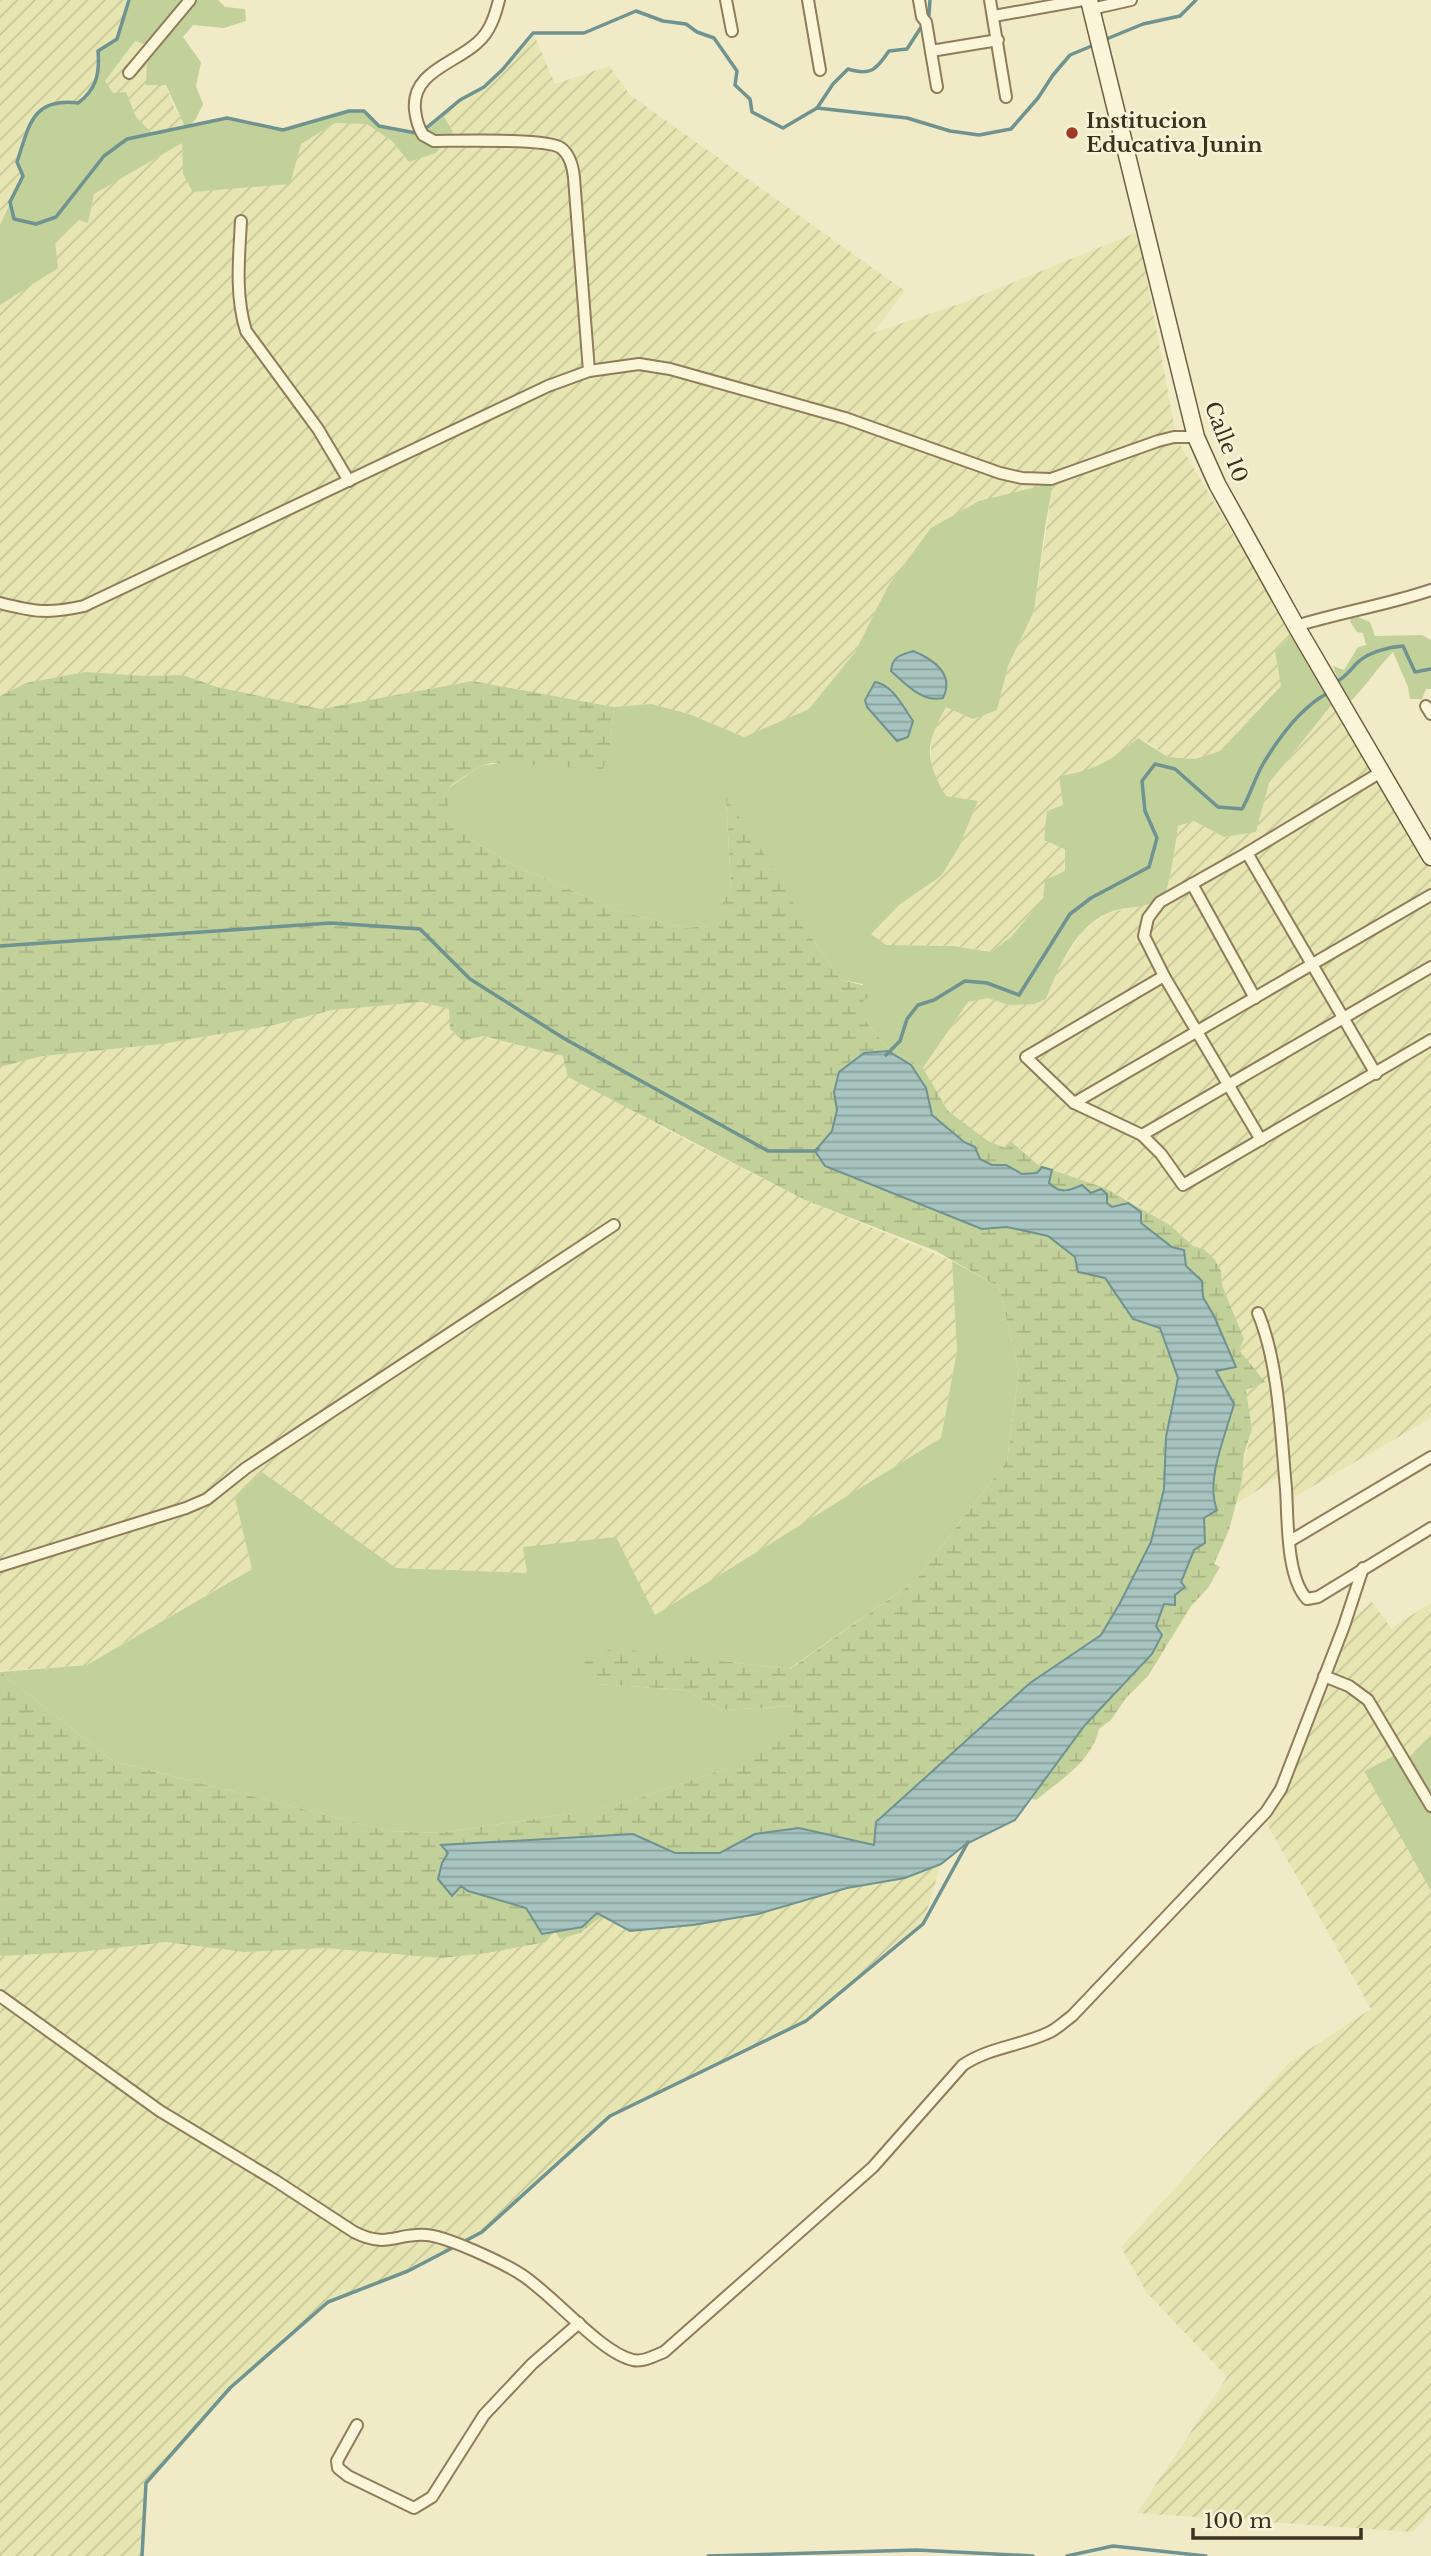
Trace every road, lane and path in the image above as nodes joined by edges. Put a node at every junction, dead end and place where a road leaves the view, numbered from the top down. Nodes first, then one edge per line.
1 (190, 0) edge
2 (499, 0) edge
3 (726, 0) edge
4 (808, 0) edge
5 (919, 0) edge
6 (990, 0) edge
7 (1131, 0) edge
8 (1088, 3) edge
9 (994, 16) junction
10 (732, 31) dead end
11 (998, 40) junction
12 (931, 51) junction
13 (820, 70) dead end
14 (129, 73) dead end
15 (937, 87) dead end
16 (1006, 97) dead end
17 (241, 221) dead end
18 (589, 371) junction
19 (1196, 437) junction
20 (349, 481) junction
21 (1431, 590) edge
22 (0, 603) edge
23 (1296, 626) junction
24 (1381, 772) junction
25 (1247, 853) junction
26 (1431, 857) edge
27 (1192, 884) junction
28 (1431, 895) edge
29 (1312, 964) junction
30 (1431, 967) edge
31 (1164, 976) junction
32 (1255, 998) junction
33 (1343, 1018) junction
34 (1197, 1032) junction
35 (1431, 1040) edge
36 (1376, 1074) junction
37 (1229, 1085) junction
38 (1074, 1104) junction
39 (1142, 1135) junction
40 (1261, 1140) junction
41 (614, 1225) dead end
42 (1258, 1313) dead end
43 (1431, 1457) edge
44 (1431, 1528) edge
45 (1290, 1541) junction
46 (0, 1566) edge
47 (1363, 1568) junction
48 (1324, 1676) junction
49 (1431, 1806) edge
50 (0, 1996) edge
51 (579, 2323) junction
52 (357, 2424) dead end

1 - 14 street
2 - 18 street
3 - 10 street
4 - 13 street
5 - 12 street
6 - 9 street
7 - 8 street
8 - 9 street
8 - 19 main road, Calle 10
9 - 11 street
11 - 12 street
11 - 16 street
12 - 15 street
17 - 20 street
18 - 19 street
18 - 20 street
19 - 23 main road, Calle 10
20 - 22 street
21 - 23 street
23 - 24 main road, Calle 10
24 - 25 street
24 - 26 main road, Calle 10
25 - 27 street
25 - 29 street
27 - 31 street
27 - 32 street
28 - 29 street
29 - 32 street
29 - 33 street
30 - 33 street
31 - 34 street
31 - 38 street
32 - 34 street
33 - 36 street
33 - 37 street
34 - 37 street
34 - 38 street
35 - 36 street
36 - 40 street
37 - 39 street
37 - 40 street
38 - 39 street
39 - 40 street
41 - 46 street
42 - 45 street
43 - 45 street
44 - 47 street
45 - 47 street
47 - 48 street
48 - 49 street
48 - 51 street
50 - 51 street
51 - 52 street

